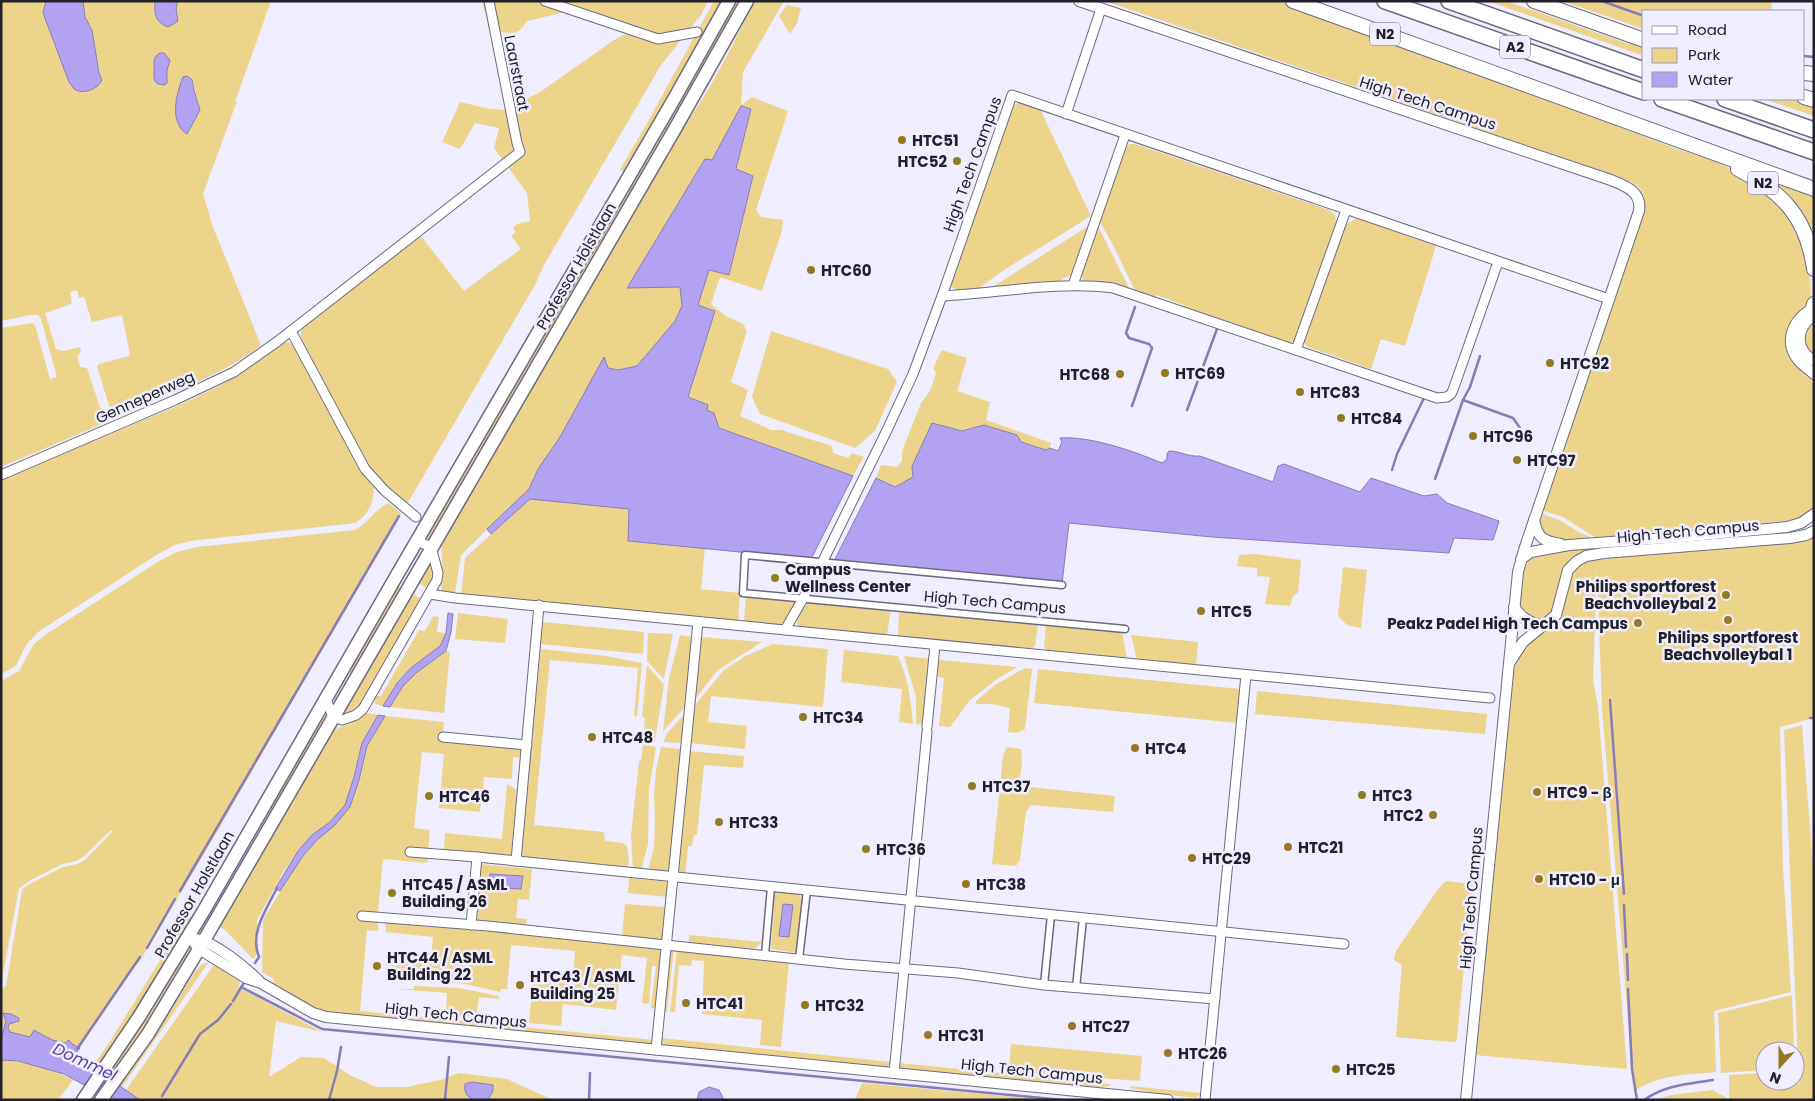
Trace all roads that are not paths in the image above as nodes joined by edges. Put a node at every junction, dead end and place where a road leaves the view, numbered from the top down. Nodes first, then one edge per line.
1 (489, 1) edge
2 (545, 1) edge
3 (729, 1) edge
4 (747, 1) edge
5 (1079, 1) edge
6 (1293, 1) edge
7 (1385, 1) edge
8 (1449, 1) edge
9 (1534, 1) edge
10 (1102, 9) junction
11 (696, 32) dead end
12 (1642, 39) edge
13 (1642, 69) edge
14 (1642, 91) edge
15 (1665, 100) edge
16 (1728, 100) edge
17 (1066, 114) junction
18 (1814, 130) edge
19 (1125, 135) junction
20 (1670, 138) junction
21 (519, 149) joint
22 (1814, 152) edge
23 (1814, 189) edge
24 (1346, 210) junction
25 (1498, 262) junction
26 (1814, 269) edge
27 (1074, 285) junction
28 (942, 296) junction
29 (1609, 299) junction
30 (1813, 311) edge
31 (291, 330) junction
32 (1296, 350) junction
33 (1812, 368) edge
34 (1, 474) edge
35 (1814, 514) edge
36 (416, 517) dead end
37 (1534, 520) junction
38 (1814, 531) edge
39 (417, 541) junction
40 (1569, 545) junction
41 (431, 547) junction
42 (1521, 559) junction
43 (821, 565) junction
44 (1062, 585) dead end
45 (430, 594) junction
46 (804, 597) junction
47 (540, 605) junction
48 (1514, 607) junction
49 (698, 622) junction
50 (1542, 625) junction
51 (1125, 629) dead end
52 (785, 630) junction
53 (935, 645) junction
54 (1508, 667) junction
55 (1246, 675) junction
56 (326, 699) junction
57 (1496, 699) junction
58 (333, 717) junction
59 (444, 737) dead end
60 (526, 745) junction
61 (410, 852) dead end
62 (477, 857) junction
63 (516, 861) junction
64 (673, 876) junction
65 (771, 887) junction
66 (807, 890) junction
67 (911, 901) junction
68 (1051, 915) junction
69 (362, 916) dead end
70 (1084, 918) junction
71 (471, 925) junction
72 (1222, 931) junction
73 (189, 936) junction
74 (1344, 944) dead end
75 (201, 945) junction
76 (667, 945) junction
77 (765, 955) junction
78 (799, 959) junction
79 (904, 967) junction
80 (1044, 985) junction
81 (1076, 988) junction
82 (1215, 998) junction
83 (656, 1050) junction
84 (894, 1073) junction
85 (83, 1100) edge
86 (101, 1100) edge
87 (1168, 1100) edge
88 (1205, 1100) edge
89 (1466, 1100) edge

1 - 21 street, Laarstraat
2 - 11 street
3 - 39 main road, Professor Holstlaan
4 - 41 main road, Professor Holstlaan
5 - 10 street, High Tech Campus
6 - 20 highway, N2
7 - 14 highway, A2
8 - 13 highway, A2
9 - 12 highway
10 - 17 street
10 - 29 street, High Tech Campus
15 - 22 highway
16 - 18 highway
17 - 19 street, High Tech Campus
17 - 28 street, High Tech Campus
19 - 24 street, High Tech Campus
19 - 27 street
20 - 23 highway, N2
20 - 26 highway, N2
21 - 31 street, Genneperweg
24 - 25 street, High Tech Campus
24 - 32 street
25 - 29 street, High Tech Campus
25 - 32 street
27 - 28 street
27 - 32 street
28 - 43 street, High Tech Campus
29 - 37 street, High Tech Campus
30 - 33 street
31 - 34 street, Genneperweg
31 - 36 street
35 - 40 street, High Tech Campus
37 - 40 street
37 - 42 street, High Tech Campus
38 - 50 street, High Tech Campus
39 - 41 street
39 - 56 main road, Professor Holstlaan
40 - 42 street, High Tech Campus
41 - 45 street
41 - 58 main road, Professor Holstlaan
42 - 48 street, High Tech Campus
43 - 44 street, High Tech Campus
43 - 46 street, High Tech Campus
45 - 47 street
45 - 58 street
46 - 51 street, High Tech Campus
46 - 52 street
47 - 49 street
47 - 60 street
48 - 50 street
48 - 54 street, High Tech Campus
49 - 52 street
49 - 64 street
50 - 54 street, High Tech Campus
52 - 53 street
53 - 55 street
53 - 67 street
54 - 57 street, High Tech Campus
55 - 57 street
55 - 72 street
56 - 58 street
56 - 73 main road, Professor Holstlaan
57 - 89 street, High Tech Campus
58 - 75 main road, Professor Holstlaan
59 - 60 street
60 - 63 street
61 - 62 street
62 - 63 street
62 - 71 street
63 - 64 street
64 - 65 street
64 - 76 street
65 - 66 street
65 - 77 street
66 - 67 street
66 - 78 street
67 - 68 street
67 - 79 street
68 - 70 street
68 - 80 street
69 - 71 street
70 - 72 street
70 - 81 street
71 - 76 street
72 - 74 street
72 - 82 street
73 - 75 street, High Tech Campus
73 - 85 main road, Professor Holstlaan
75 - 83 street, High Tech Campus
75 - 86 main road, Professor Holstlaan
76 - 77 street
76 - 83 street
77 - 78 street
78 - 79 street
79 - 80 street
79 - 84 street
80 - 81 street
81 - 82 street
82 - 88 street
83 - 84 street, High Tech Campus
84 - 87 street, High Tech Campus

